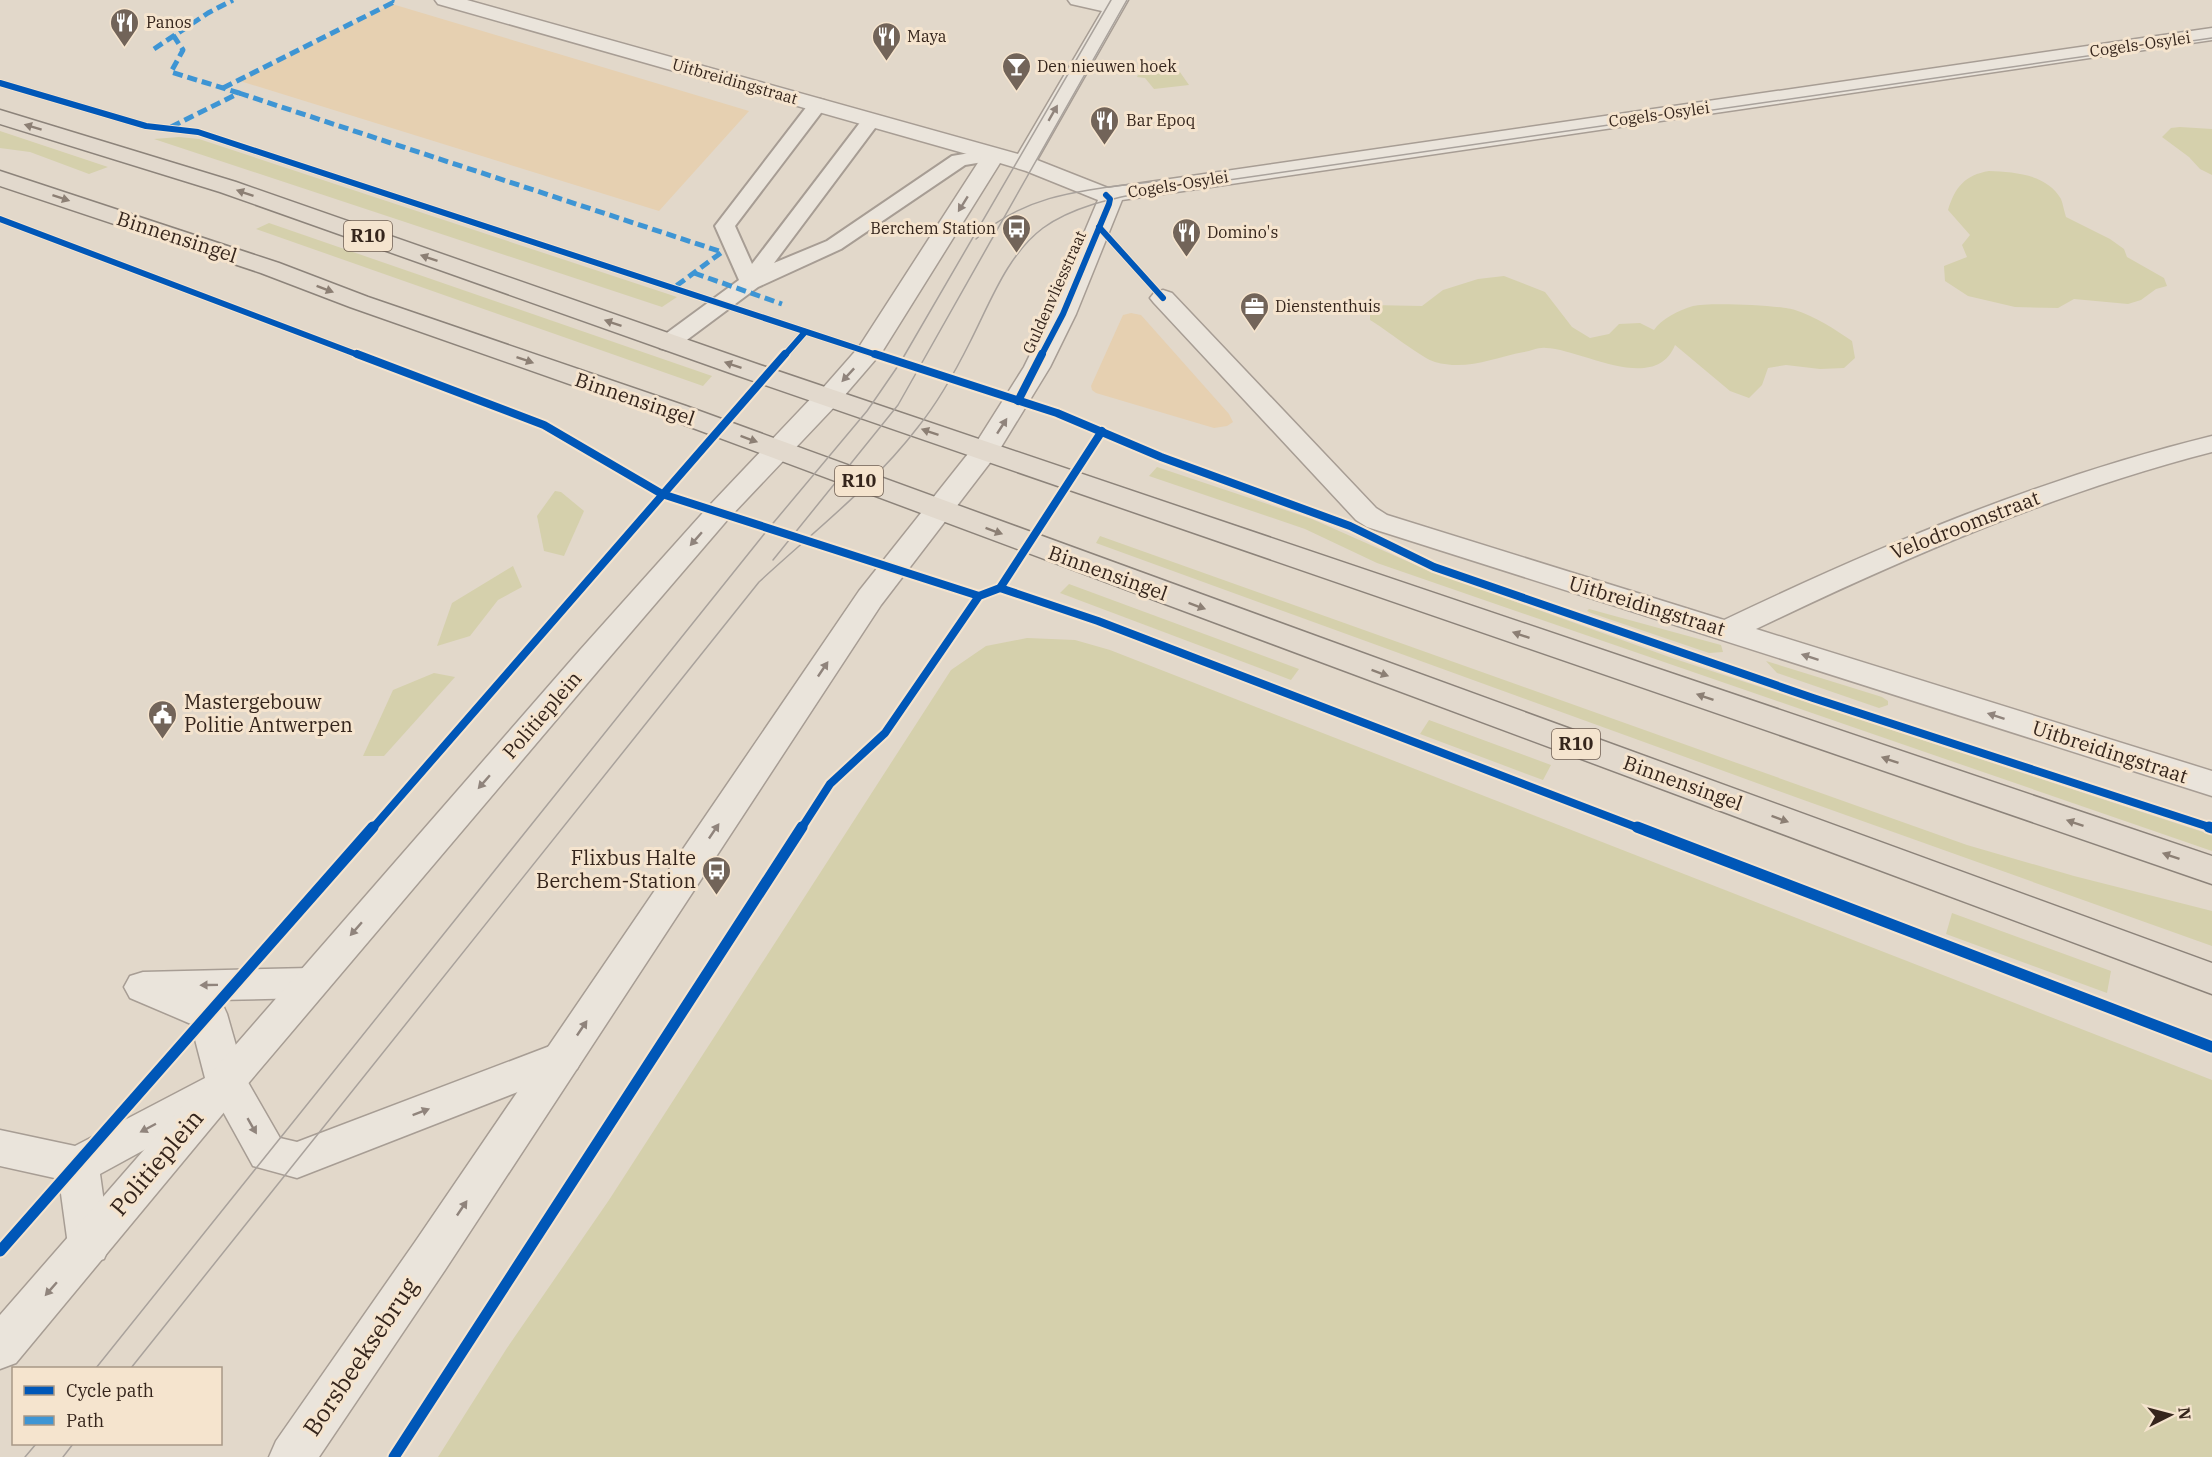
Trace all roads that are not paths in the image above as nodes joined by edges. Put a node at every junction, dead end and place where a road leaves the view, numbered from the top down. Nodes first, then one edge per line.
1 (445, 0) edge
2 (1078, 0) edge
3 (1116, 3) edge
4 (2212, 34) edge
5 (818, 105) junction
6 (0, 117) edge
7 (872, 120) junction
8 (994, 155) junction
9 (1024, 163) junction
10 (0, 178) edge
11 (1106, 195) junction
12 (750, 282) junction
13 (1163, 298) dead end
14 (668, 343) junction
15 (828, 397) junction
16 (2212, 444) edge
17 (779, 450) junction
18 (985, 451) junction
19 (939, 510) junction
20 (1727, 631) junction
21 (2212, 784) edge
22 (2212, 870) edge
23 (2212, 979) edge
24 (310, 983) junction
25 (562, 1058) junction
26 (222, 1085) junction
27 (0, 1148) edge
28 (78, 1165) junction
29 (89, 1245) junction
30 (0, 1348) edge
31 (292, 1457) edge

1 - 5 street, Uitbreidingstraat
2 - 3 street
9 -> 3 street
4 - 11 street, Cogels-Osylei
5 - 7 street, Uitbreidingstraat
5 - 12 lane
14 -> 6 main road, R10
7 - 8 street, Uitbreidingstraat
7 - 12 lane
8 - 9 street, Uitbreidingstraat
8 - 12 lane
8 -> 15 street
9 - 11 street
10 -> 17 main road, Binnensingel / R10
18 -> 11 street, Guldenvliesstraat
12 - 14 lane
13 - 20 street, Uitbreidingstraat
15 -> 14 main road, R10
15 - 17 street, Politieplein
18 -> 15 main road, R10
16 - 20 street, Velodroomstraat
17 - 19 main road, Binnensingel / R10
17 -> 24 street, Politieplein
18 - 19 street, Guldenvliesstraat
22 -> 18 main road, R10
19 -> 23 main road, Binnensingel / R10
25 -> 19 street
21 -> 20 street, Uitbreidingstraat
24 - 26 street, Politieplein
24 -> 26 street
26 -> 25 street
31 -> 25 street, Borsbeeksebrug
26 -> 28 street
26 - 29 street, Politieplein
27 - 28 street
28 - 29 street
29 -> 30 street

